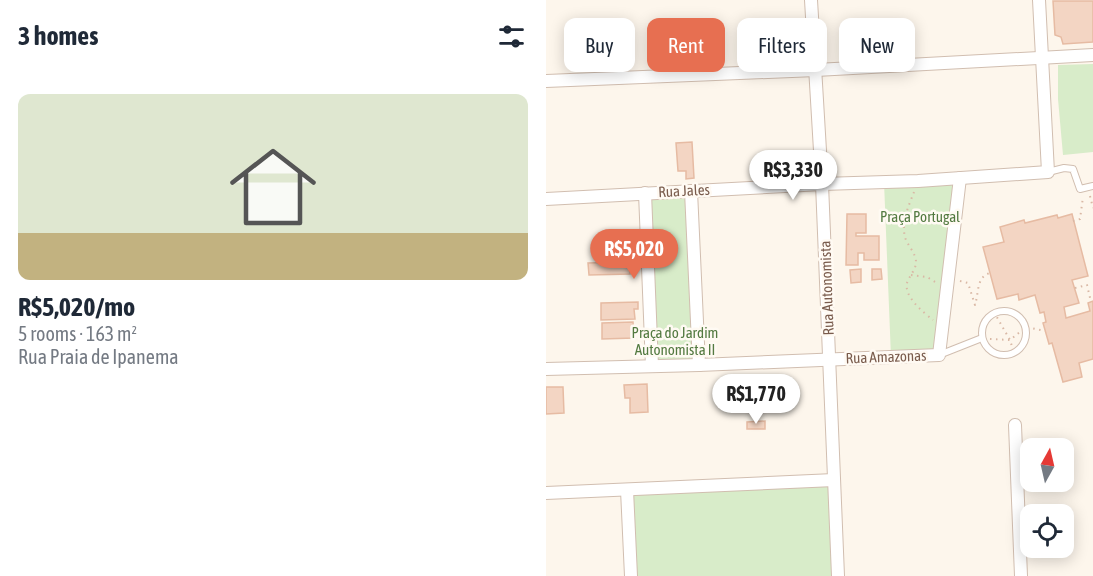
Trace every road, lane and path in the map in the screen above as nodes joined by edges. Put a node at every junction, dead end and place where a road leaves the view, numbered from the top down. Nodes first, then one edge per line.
1 (811, 0) edge
2 (1039, 0) edge
3 (812, 18) edge
4 (1093, 55) edge
5 (1042, 57) junction
6 (827, 69) edge
7 (767, 72) edge
8 (816, 72) edge
9 (546, 81) edge
10 (1043, 173) junction
11 (960, 178) junction
12 (918, 181) junction
13 (822, 184) junction
14 (1093, 186) edge
15 (691, 191) junction
16 (1093, 192) edge
17 (645, 193) junction
18 (1090, 196) junction
19 (546, 200) edge
20 (1093, 208) edge
21 (1074, 221) dead end
22 (990, 273) dead end
23 (911, 275) junction
24 (947, 282) junction
25 (1075, 288) dead end
26 (1093, 292) edge
27 (1089, 293) junction
28 (1091, 302) dead end
29 (994, 312) junction
30 (941, 326) junction
31 (1026, 327) junction
32 (1045, 331) dead end
33 (982, 338) junction
34 (1010, 340) junction
35 (1014, 353) junction
36 (939, 355) junction
37 (830, 358) junction
38 (699, 365) junction
39 (652, 366) junction
40 (546, 369) edge
41 (1016, 425) dead end
42 (834, 480) junction
43 (627, 490) junction
44 (546, 493) edge
45 (631, 576) edge
46 (838, 576) edge
47 (1021, 576) edge

1 - 3 street, Rua Autonomista
2 - 5 street
4 - 5 street
5 - 6 street
5 - 10 street
7 - 9 street
8 - 13 street, Rua Autonomista
10 - 11 street, Rua Jales
10 - 14 lane
11 - 12 street, Rua Jales
11 - 24 street
12 - 13 street, Rua Jales
12 - 23 path
13 - 15 street, Rua Jales
13 - 37 street, Rua Autonomista
15 - 17 street, Rua Jales
15 - 38 street
16 - 18 path
17 - 19 street, Rua Jales
17 - 39 street
18 - 20 path
18 - 21 path
22 - 24 path
23 - 24 path
23 - 30 path
24 - 30 street
25 - 27 path
26 - 27 path
27 - 28 path
29 - 31 lane
29 - 33 lane
29 - 34 path
30 - 36 street
31 - 32 path
31 - 34 path
31 - 35 lane
33 - 34 path
33 - 35 lane
33 - 36 lane
34 - 35 path
36 - 37 street, Rua Amazonas
37 - 38 street, Rua Amazonas
37 - 42 street, Rua Autonomista
38 - 39 street, Rua Amazonas
39 - 40 street, Rua Amazonas
41 - 47 street
42 - 43 street
42 - 46 street, Rua Autonomista
43 - 44 street
43 - 45 street

